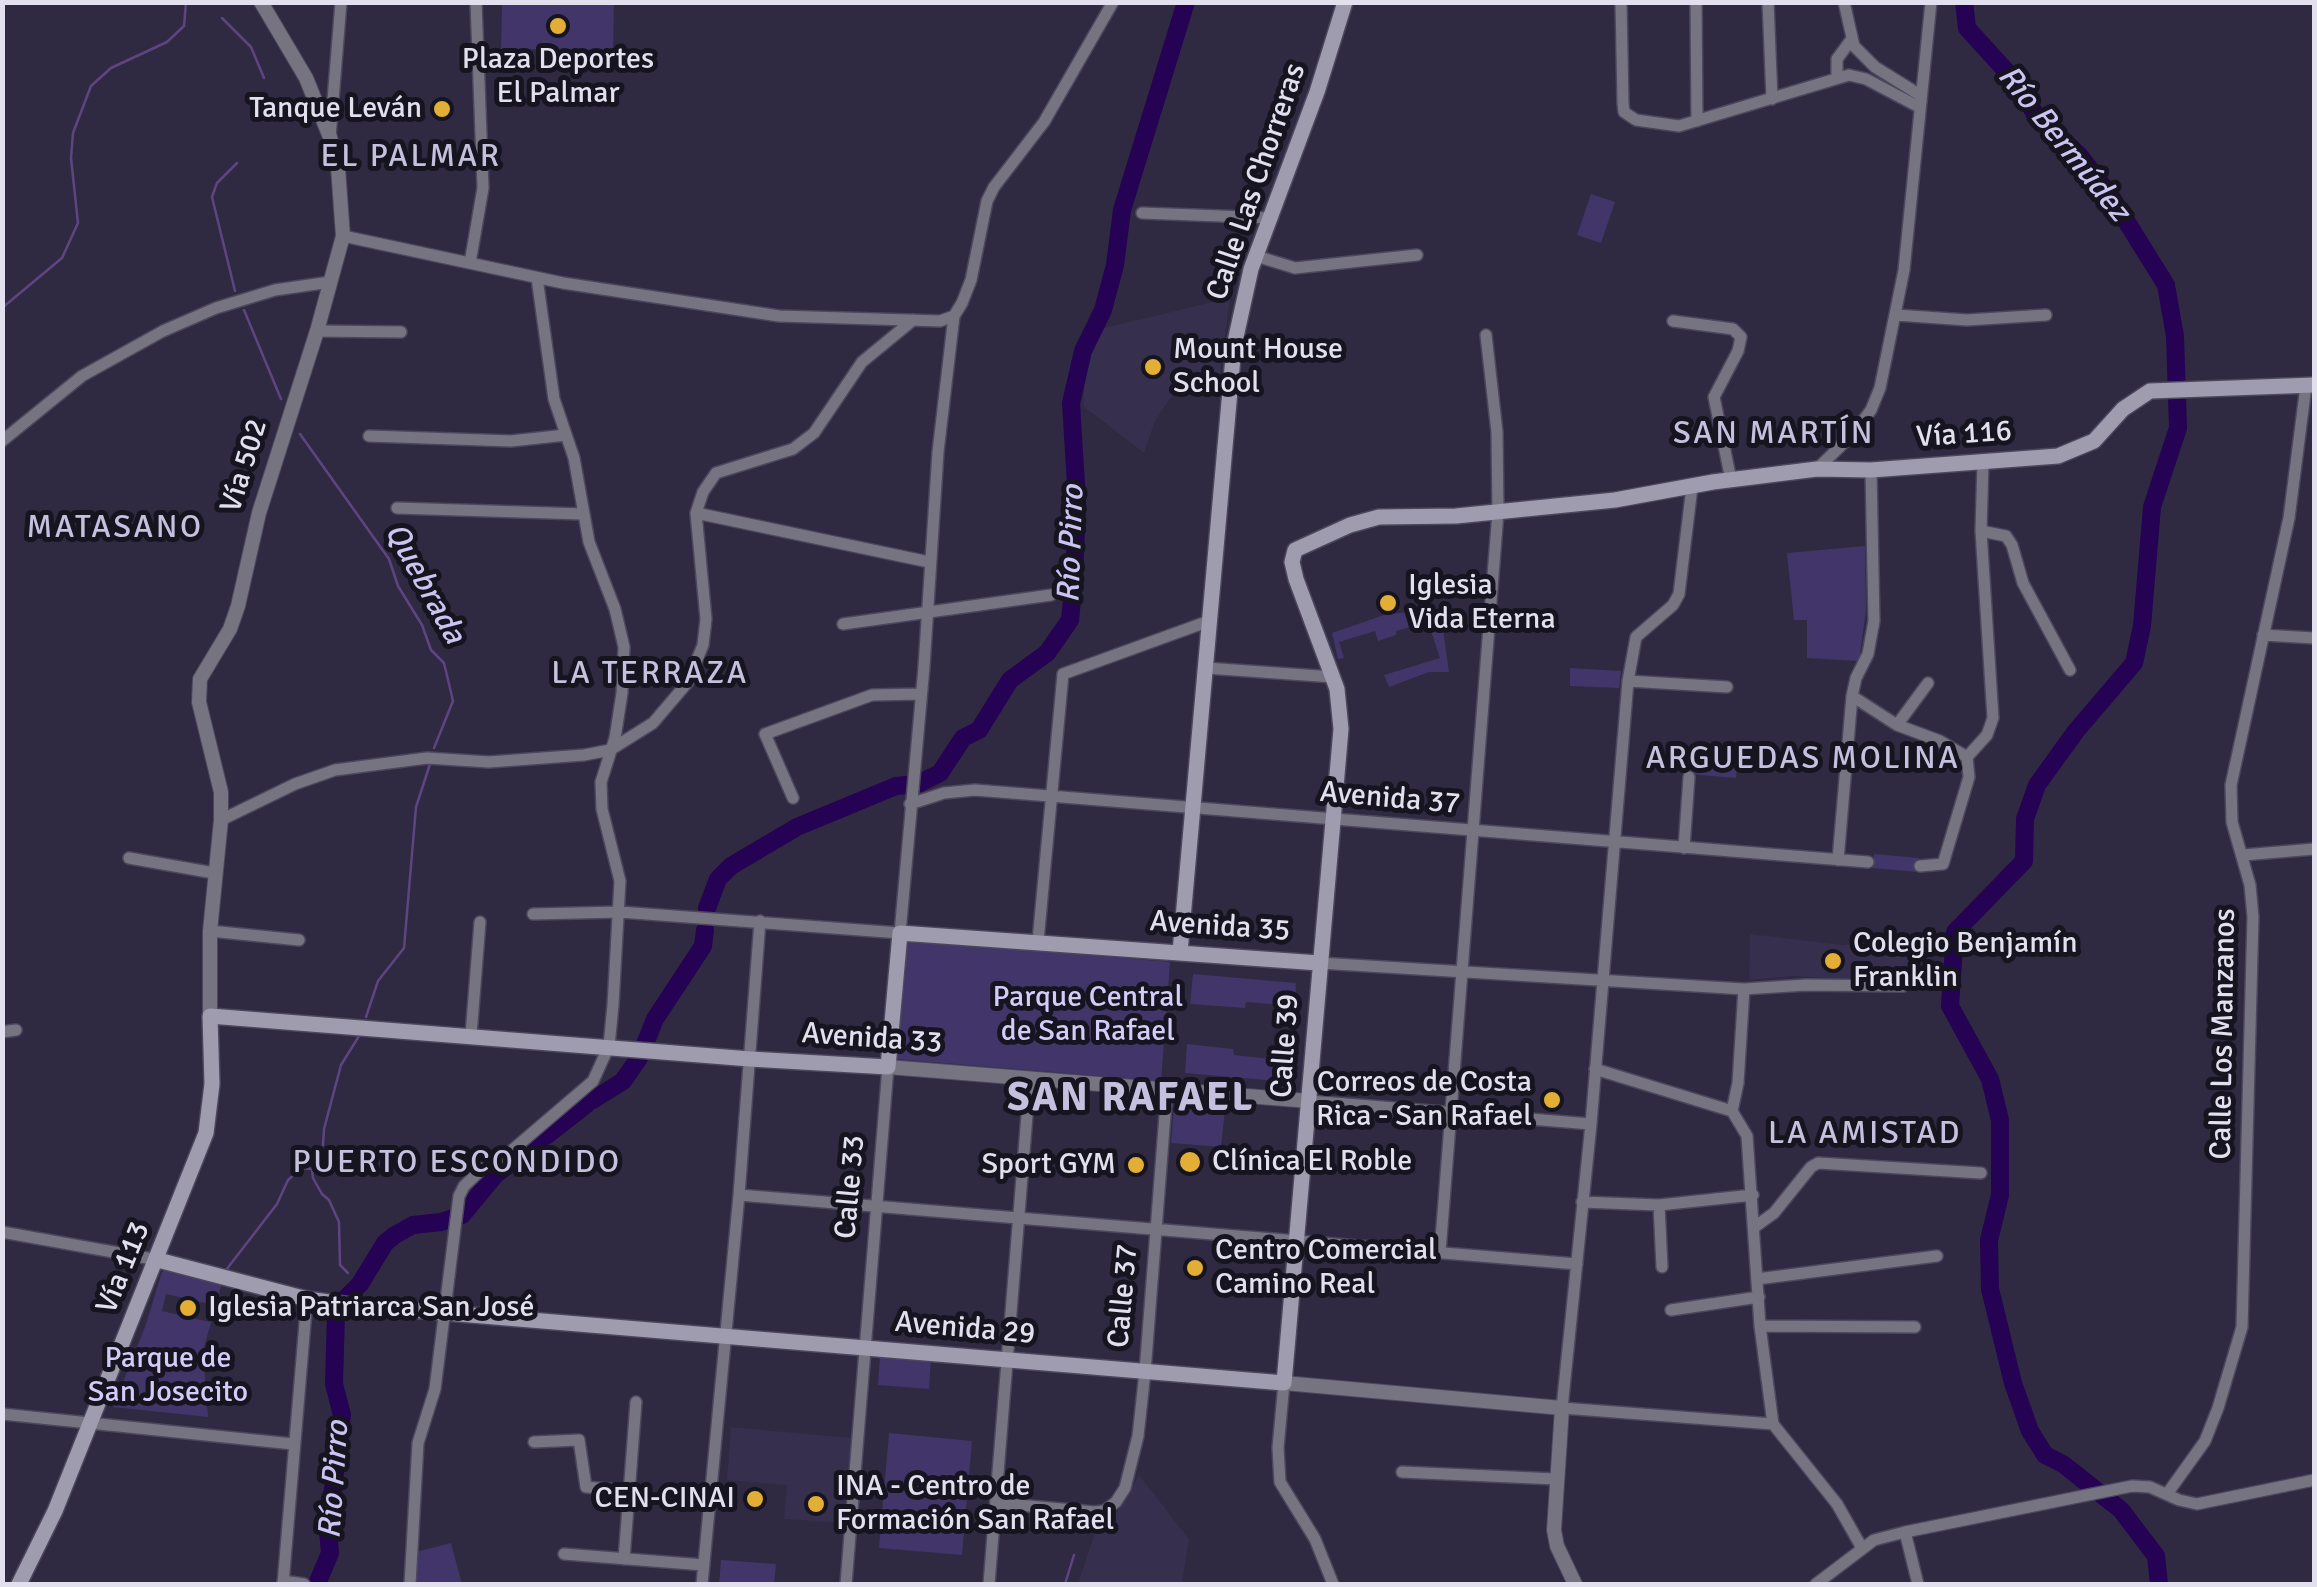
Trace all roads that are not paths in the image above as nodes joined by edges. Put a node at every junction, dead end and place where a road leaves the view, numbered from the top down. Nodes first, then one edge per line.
1 (262, 2) edge
2 (341, 2) edge
3 (476, 2) edge
4 (1113, 2) edge
5 (1345, 2) edge
6 (1621, 2) edge
7 (1696, 2) edge
8 (1768, 2) edge
9 (1844, 2) edge
10 (1919, 2) edge
11 (1930, 2) edge
12 (1928, 17) junction
13 (1851, 40) junction
14 (1837, 78) junction
15 (1772, 98) junction
16 (1919, 101) junction
17 (1697, 121) junction
18 (330, 137) junction
19 (1142, 212) dead end
20 (1272, 218) junction
21 (343, 236) junction
22 (1417, 255) dead end
23 (1256, 256) junction
24 (470, 263) junction
25 (537, 278) junction
26 (330, 282) junction
27 (1896, 315) junction
28 (2046, 315) dead end
29 (954, 316) junction
30 (913, 320) junction
31 (1673, 321) dead end
32 (317, 331) junction
33 (401, 332) dead end
34 (1486, 336) dead end
35 (2310, 386) edge
36 (566, 435) junction
37 (369, 436) dead end
38 (2, 441) edge
39 (1984, 462) junction
40 (1817, 469) junction
41 (1871, 470) junction
42 (1731, 480) junction
43 (1692, 486) junction
44 (397, 508) dead end
45 (696, 512) junction
46 (1498, 512) junction
47 (582, 514) junction
48 (1981, 531) junction
49 (1303, 546) joint
50 (929, 562) junction
51 (1051, 594) dead end
52 (926, 613) junction
53 (1209, 621) junction
54 (842, 624) dead end
55 (2263, 635) junction
56 (2314, 638) edge
57 (1206, 668) junction
58 (2070, 670) dead end
59 (1333, 677) junction
60 (1628, 682) junction
61 (1928, 683) dead end
62 (1728, 687) dead end
63 (921, 694) junction
64 (1852, 696) junction
65 (1897, 725) junction
66 (610, 750) junction
67 (1967, 757) junction
68 (1689, 777) dead end
69 (1054, 796) junction
70 (793, 798) dead end
71 (910, 798) junction
72 (1195, 808) junction
73 (221, 820) junction
74 (1334, 820) junction
75 (1473, 831) junction
76 (1614, 843) junction
77 (1684, 848) junction
78 (2314, 849) edge
79 (2243, 855) junction
80 (129, 858) dead end
81 (1838, 860) junction
82 (1868, 862) dead end
83 (1920, 866) dead end
84 (214, 873) junction
85 (620, 912) junction
86 (533, 914) dead end
87 (760, 921) junction
88 (480, 922) dead end
89 (210, 931) junction
90 (900, 933) junction
91 (299, 940) dead end
92 (1038, 942) junction
93 (1180, 952) junction
94 (1319, 962) junction
95 (1460, 972) junction
96 (1604, 982) junction
97 (1902, 986) dead end
98 (1744, 989) junction
99 (210, 1016) junction
100 (16, 1030) dead end
101 (2, 1032) edge
102 (470, 1036) junction
103 (609, 1046) junction
104 (750, 1059) junction
105 (888, 1067) junction
106 (1595, 1069) junction
107 (1030, 1078) junction
108 (1167, 1090) junction
109 (1310, 1101) junction
110 (1732, 1111) junction
111 (1450, 1112) junction
112 (1591, 1124) junction
113 (1981, 1173) dead end
114 (739, 1195) junction
115 (1753, 1195) junction
116 (1582, 1202) junction
117 (1659, 1205) junction
118 (878, 1207) junction
119 (1019, 1219) junction
120 (1756, 1226) junction
121 (1158, 1229) junction
122 (2, 1232) edge
123 (1298, 1239) junction
124 (1440, 1252) junction
125 (1938, 1256) dead end
126 (158, 1260) junction
127 (1577, 1264) junction
128 (1662, 1266) dead end
129 (1758, 1280) junction
130 (1758, 1297) junction
131 (307, 1298) junction
132 (1671, 1310) dead end
133 (445, 1314) junction
134 (1760, 1326) junction
135 (1915, 1326) dead end
136 (726, 1336) junction
137 (865, 1348) junction
138 (1009, 1360) junction
139 (1146, 1372) junction
140 (1284, 1383) junction
141 (636, 1402) dead end
142 (1562, 1408) junction
143 (2, 1414) edge
144 (90, 1421) junction
145 (1773, 1424) junction
146 (534, 1442) dead end
147 (293, 1444) junction
148 (1402, 1472) dead end
149 (1556, 1479) junction
150 (2314, 1480) edge
151 (629, 1491) junction
152 (2166, 1494) junction
153 (997, 1503) junction
154 (1905, 1532) junction
155 (1862, 1548) junction
156 (564, 1554) dead end
157 (624, 1558) junction
158 (704, 1564) junction
159 (283, 1583) edge
160 (19, 1584) edge
161 (304, 1584) edge
162 (410, 1584) edge
163 (702, 1584) edge
164 (846, 1584) edge
165 (990, 1584) edge
166 (1333, 1584) edge
167 (1575, 1584) edge
168 (1816, 1584) edge
169 (1918, 1584) edge

1 - 18 street, Vía 502
2 - 18 street
3 - 24 street
4 - 29 street, Calle 33
5 - 20 main road, Calle Las Chorreras
6 - 17 street
7 - 17 street
8 - 15 street
9 - 13 street
10 - 12 street
11 - 12 street
12 - 16 street
13 - 14 street
13 - 16 street
14 - 15 street
14 - 16 street
15 - 17 street
16 - 27 street
18 - 21 street, Vía 502
19 - 20 street
20 - 23 main road, Calle Las Chorreras
21 - 24 street
21 - 26 street, Vía 502
22 - 23 street
23 - 53 main road, Calle Las Chorreras
24 - 25 street
25 - 30 street
25 - 36 street
26 - 32 street, Vía 502
26 - 38 street
27 - 28 street
27 - 40 street
29 - 30 street
29 - 50 street, Calle 33
30 - 45 street
31 - 42 street
32 - 33 street
32 - 73 street, Vía 502
34 - 46 street
35 - 39 main road, Vía 116
35 - 55 street, Calle Los Manzanos
36 - 37 street
36 - 47 street
39 - 41 main road, Vía 116
39 - 48 street
40 - 41 main road, Vía 116
40 - 42 main road, Vía 116
41 - 64 street
42 - 43 main road, Vía 116
43 - 46 main road, Vía 116
43 - 60 street
44 - 47 street
45 - 50 street
45 - 66 street
46 - 49 main road, Vía 116
46 - 75 street
47 - 66 street
48 - 58 street
48 - 67 street
49 - 59 main road, Calle 39
50 - 52 street, Calle 33
51 - 52 street
52 - 54 street
52 - 63 street, Calle 33
53 - 57 main road
53 - 69 street
55 - 56 street
55 - 79 street, Calle Los Manzanos
57 - 59 street
57 - 72 main road
59 - 74 main road, Calle 39
60 - 62 street
60 - 76 street
61 - 65 street
63 - 70 street
63 - 71 street, Calle 33
64 - 65 street
64 - 81 street
65 - 67 street
66 - 73 street
66 - 85 street
67 - 83 street
68 - 77 street
69 - 71 street, Avenida 37
69 - 72 street, Avenida 37
69 - 92 street
71 - 90 street, Calle 33
72 - 74 street, Avenida 37
72 - 93 main road
73 - 84 street, Vía 502
74 - 75 street, Avenida 37
74 - 94 main road, Calle 39
75 - 76 street, Avenida 37
75 - 95 street
76 - 77 street, Avenida 37
76 - 96 street
77 - 81 street, Avenida 37
78 - 79 street
79 - 152 street, Calle Los Manzanos
80 - 84 street
81 - 82 street, Avenida 37
84 - 89 street, Vía 502
85 - 86 street, Avenida 35
85 - 87 street, Avenida 35
85 - 103 street
87 - 90 street, Avenida 35
87 - 104 street
88 - 102 street
89 - 91 street
89 - 99 street, Vía 502
90 - 92 main road, Avenida 35
90 - 105 main road, Calle 33
92 - 93 main road, Avenida 35
93 - 94 main road, Avenida 35
94 - 95 street, Avenida 35
94 - 109 main road, Calle 39
95 - 96 street, Avenida 35
95 - 111 street
96 - 98 street, Avenida 35
96 - 106 street
97 - 98 street, Avenida 35
98 - 110 street
99 - 102 main road, Avenida 33
99 - 126 main road, Vía 113
100 - 101 street
102 - 103 main road, Avenida 33
103 - 104 main road, Avenida 33
103 - 133 street
104 - 105 main road, Avenida 33
104 - 114 street
105 - 107 street, Avenida 33
105 - 118 street, Calle 33
106 - 110 street
106 - 112 street
107 - 108 street, Avenida 33
107 - 119 street
108 - 109 street, Avenida 33
108 - 121 street, Calle 37
109 - 111 street, Avenida 33
109 - 123 main road, Calle 39
110 - 115 street
111 - 112 street, Avenida 33
111 - 124 street
112 - 116 street
113 - 120 street
114 - 118 street
114 - 136 street
115 - 117 street
115 - 120 street
116 - 117 street
116 - 127 street
117 - 128 street
118 - 119 street
118 - 137 street, Calle 33
119 - 121 street
119 - 138 street
120 - 129 street
121 - 123 street
121 - 139 street, Calle 37
122 - 126 street
123 - 124 street
123 - 140 main road, Calle 39
124 - 127 street
125 - 129 street
126 - 131 main road, Avenida 29
126 - 144 main road, Vía 113
127 - 142 street
129 - 130 street
130 - 132 street
130 - 134 street
131 - 133 main road, Avenida 29
131 - 147 street
133 - 136 main road, Avenida 29
133 - 162 street
134 - 135 street
134 - 145 street
136 - 137 main road, Avenida 29
136 - 158 street
137 - 138 main road, Avenida 29
137 - 164 street, Calle 33
138 - 139 main road, Avenida 29
138 - 153 street
139 - 140 main road, Avenida 29
139 - 153 street, Calle 37
140 - 142 street, Avenida 29
140 - 166 street
141 - 151 street
142 - 145 street, Avenida 29
142 - 149 street
143 - 144 street
144 - 147 street
144 - 160 main road, Vía 113
145 - 155 street
146 - 151 street
147 - 159 street
148 - 149 street
149 - 167 street
150 - 152 street
151 - 157 street
152 - 154 street
153 - 165 street
154 - 155 street
154 - 169 street
155 - 168 street
156 - 157 street
157 - 158 street
158 - 163 street
159 - 161 street

